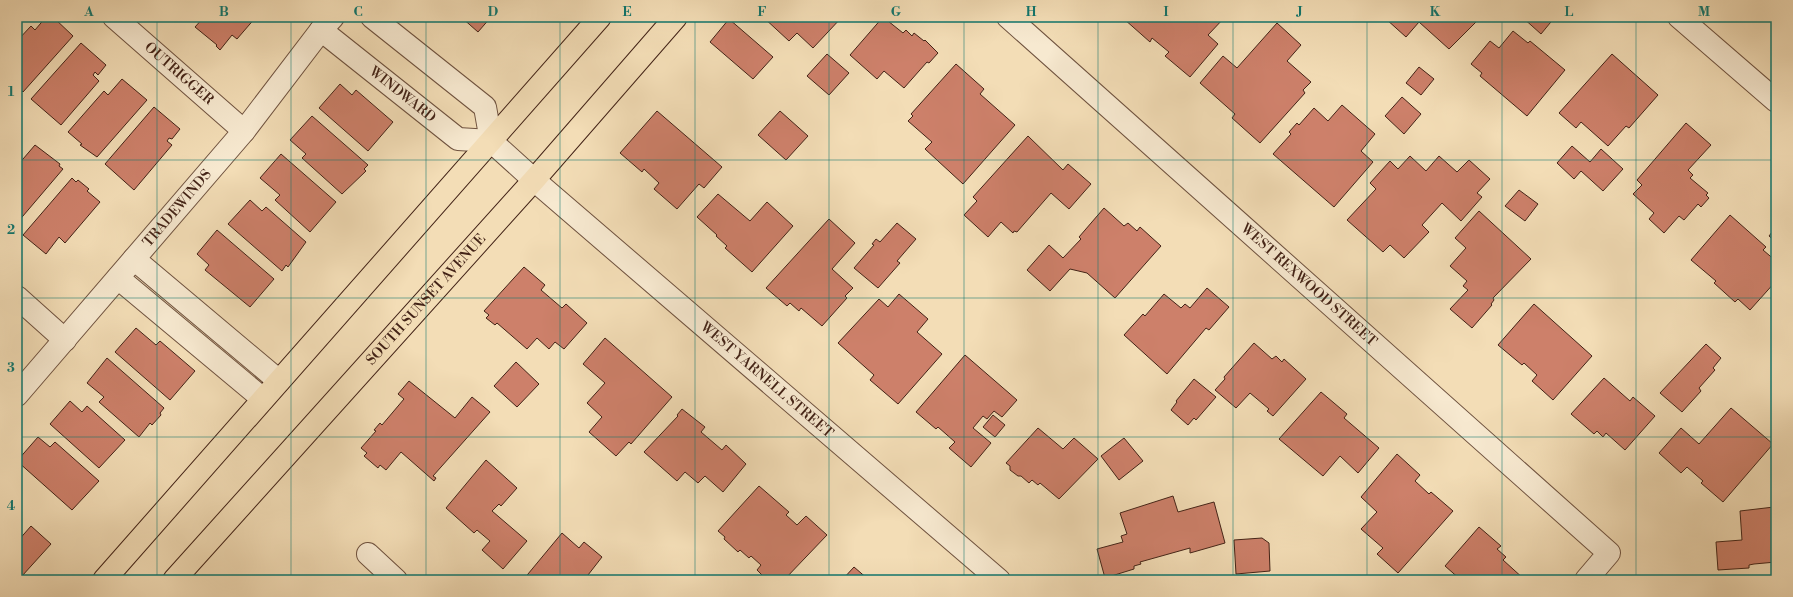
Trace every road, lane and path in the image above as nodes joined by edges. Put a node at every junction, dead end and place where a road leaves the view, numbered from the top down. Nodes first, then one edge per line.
1 (114, 17) edge
2 (372, 17) edge
3 (600, 17) edge
4 (676, 17) edge
5 (1008, 17) edge
6 (1680, 17) edge
7 (327, 23) edge
8 (1776, 101) edge
9 (244, 131) junction
10 (491, 140) junction
11 (534, 180) junction
12 (134, 259) junction
13 (118, 278) junction
14 (17, 297) edge
15 (65, 340) junction
16 (279, 381) junction
17 (17, 395) edge
18 (263, 399) junction
19 (368, 554) dead end
20 (104, 580) edge
21 (174, 580) edge
22 (396, 580) edge
23 (999, 580) edge
24 (1586, 580) edge

1 - 9 street, OUTRIGGER
2 - 10 street
3 - 10 main road
4 - 11 main road, SOUTH SUNSET AVENUE
5 - 24 street, WEST REXWOOD STREET
6 - 8 street
7 - 9 street, TRADEWINDS
7 - 10 street, WINDWARD
9 - 12 street, TRADEWINDS
10 - 11 street
10 - 16 main road
11 - 21 main road, SOUTH SUNSET AVENUE
11 - 23 street, WEST YARNELL STREET
12 - 13 street, TRADEWINDS
12 - 16 street
13 - 15 street, TRADEWINDS
13 - 18 street
14 - 15 street
15 - 17 street, TRADEWINDS
16 - 18 main road
18 - 20 main road
19 - 22 street

